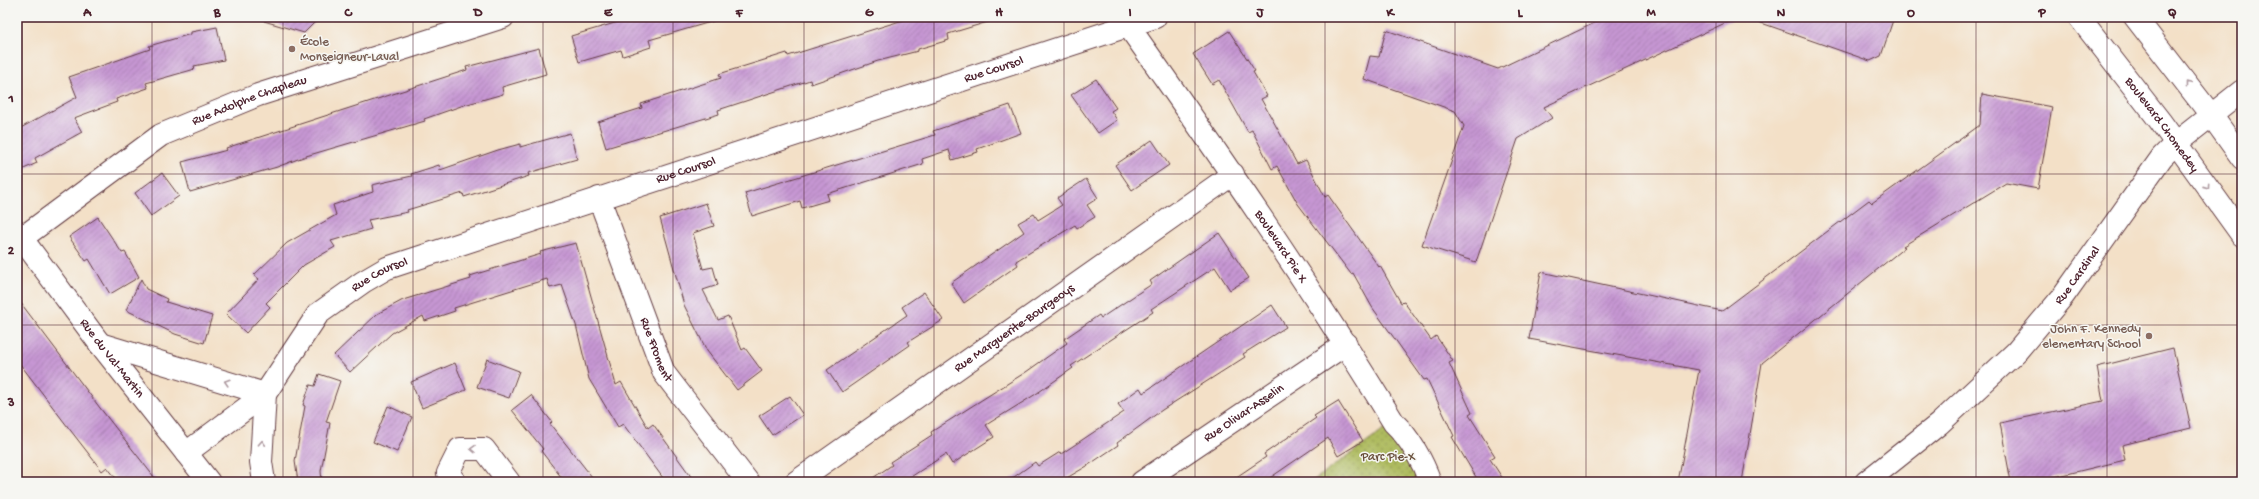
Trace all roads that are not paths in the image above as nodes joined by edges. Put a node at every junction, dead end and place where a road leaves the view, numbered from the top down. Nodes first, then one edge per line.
1 (503, 17) edge
2 (1155, 17) edge
3 (2078, 17) edge
4 (2135, 17) edge
5 (1125, 21) edge
6 (2242, 91) edge
7 (2211, 115) junction
8 (2176, 143) junction
9 (2242, 158) edge
10 (1233, 174) junction
11 (599, 198) junction
12 (19, 235) edge
13 (2242, 235) edge
14 (100, 344) junction
15 (1346, 344) junction
16 (265, 394) junction
17 (186, 453) junction
18 (209, 482) edge
19 (264, 482) edge
20 (454, 482) edge
21 (509, 482) edge
22 (748, 482) edge
23 (796, 482) edge
24 (1142, 482) edge
25 (1430, 482) edge
26 (1866, 482) edge

1 - 12 street, Rue Adolphe Chapleau
2 - 5 street, Rue Coursol
3 - 8 street, Boulevard Chomedey
7 -> 4 street
5 - 10 street, Boulevard Pie X
5 - 11 street, Rue Coursol
6 - 7 street, Rue Cardinal
7 - 8 street, Rue Cardinal
7 - 9 street
8 -> 13 street, Boulevard Chomedey
8 - 26 street, Rue Cardinal
10 - 15 street, Boulevard Pie X
10 - 23 street, Rue Marguerite-Bourgeoys
11 - 16 street, Rue Coursol
11 - 22 street, Rue Froment
12 - 14 street, Rue du Val-Martin
16 -> 14 street
14 - 17 street, Rue du Val-Martin
15 - 24 street, Rue Olivar-Asselin
15 - 25 street, Boulevard Pie X
16 - 17 street, Rue Coursol
19 -> 16 street
17 - 18 street, Rue du Val-Martin
21 -> 20 street

